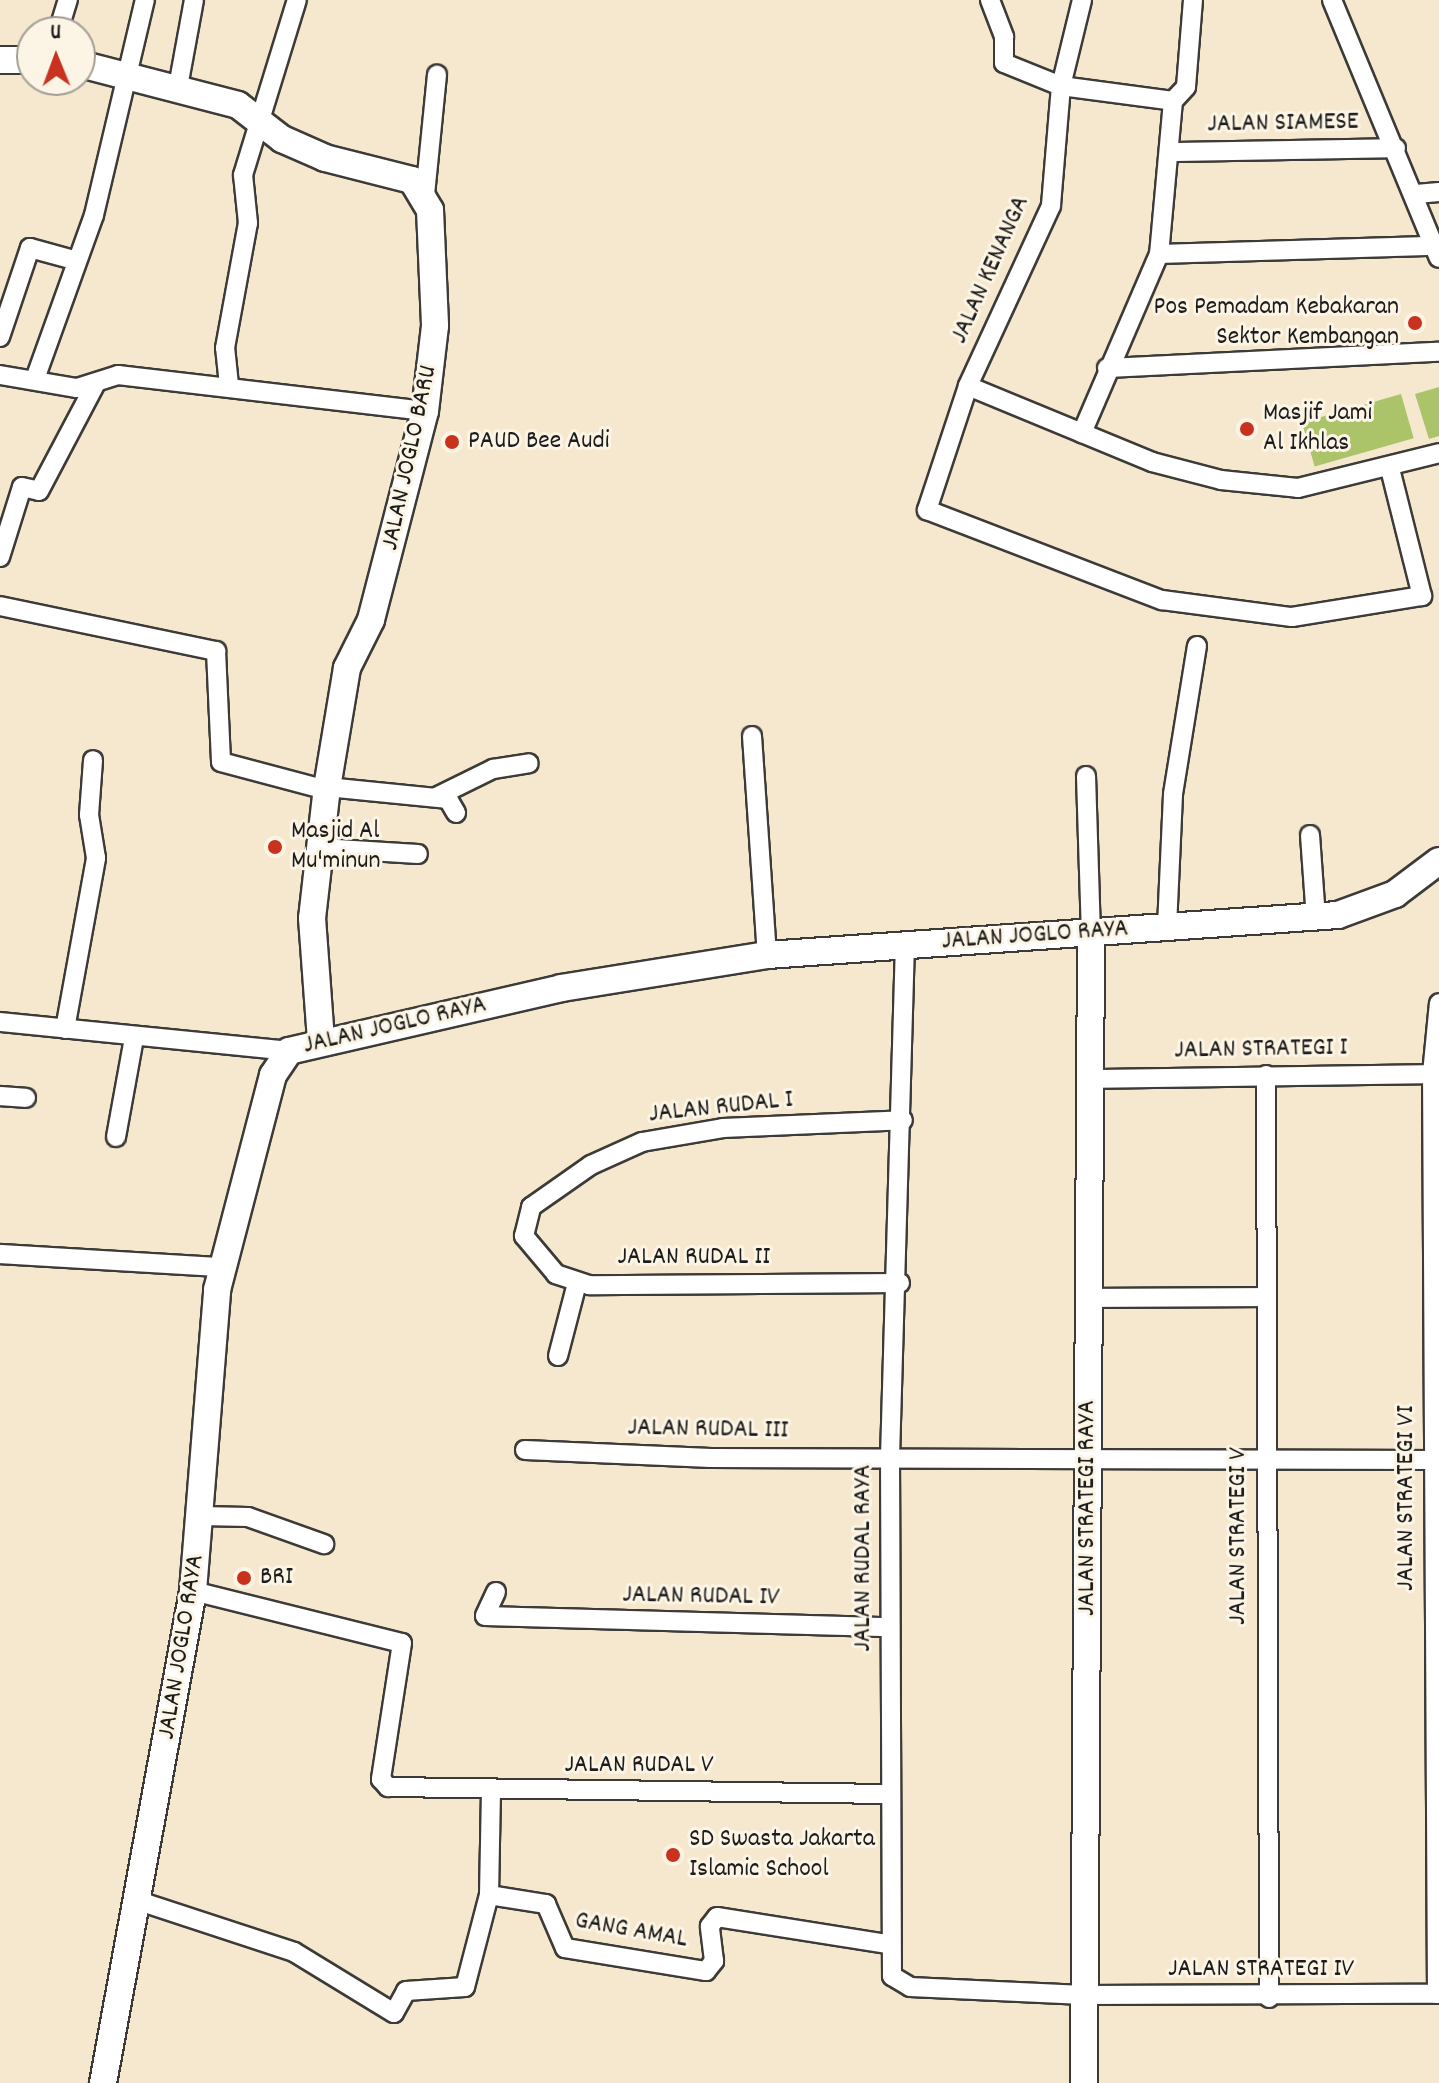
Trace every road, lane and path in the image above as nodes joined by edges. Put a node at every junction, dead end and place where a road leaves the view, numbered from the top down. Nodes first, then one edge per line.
1 (145, 0) edge
2 (194, 0) edge
3 (297, 0) edge
4 (990, 0) edge
5 (1082, 0) edge
6 (1193, 0) edge
7 (1332, 0) edge
8 (96, 67) edge
9 (127, 73) junction
10 (437, 75) dead end
11 (1061, 86) junction
12 (178, 87) junction
13 (1173, 101) junction
14 (263, 123) junction
15 (1396, 148) junction
16 (1171, 152) junction
17 (1439, 192) edge
18 (1416, 194) junction
19 (425, 195) junction
20 (1437, 252) edge
21 (1159, 254) junction
22 (74, 260) junction
23 (0, 337) edge
24 (1439, 352) edge
25 (1107, 368) junction
26 (0, 375) edge
27 (35, 379) junction
28 (95, 385) junction
29 (229, 385) junction
30 (968, 386) junction
31 (425, 411) junction
32 (1082, 433) junction
33 (1439, 453) edge
34 (1390, 469) junction
35 (0, 557) edge
36 (0, 606) edge
37 (1197, 646) dead end
38 (752, 736) dead end
39 (93, 760) dead end
40 (529, 763) dead end
41 (1086, 776) dead end
42 (326, 789) junction
43 (436, 797) junction
44 (456, 813) dead end
45 (1310, 835) dead end
46 (321, 848) junction
47 (418, 854) dead end
48 (1439, 861) edge
49 (1316, 918) junction
50 (1167, 927) junction
51 (1091, 932) junction
52 (905, 943) junction
53 (767, 955) junction
54 (1439, 1003) edge
55 (0, 1022) edge
56 (65, 1029) junction
57 (134, 1038) junction
58 (321, 1040) junction
59 (289, 1051) junction
60 (1432, 1074) junction
61 (1266, 1075) junction
62 (1091, 1079) junction
63 (0, 1096) edge
64 (26, 1098) dead end
65 (903, 1120) junction
66 (116, 1137) dead end
67 (0, 1254) edge
68 (222, 1267) junction
69 (577, 1283) junction
70 (900, 1283) junction
71 (1264, 1297) junction
72 (1091, 1298) junction
73 (558, 1356) dead end
74 (525, 1450) dead end
75 (890, 1457) junction
76 (1079, 1457) junction
77 (1264, 1459) junction
78 (1436, 1460) edge
79 (201, 1516) junction
80 (324, 1544) dead end
81 (193, 1591) junction
82 (496, 1592) dead end
83 (890, 1627) junction
84 (491, 1791) junction
85 (890, 1794) junction
86 (489, 1895) junction
87 (136, 1900) junction
88 (888, 1944) junction
89 (1438, 1994) edge
90 (1084, 1995) junction
91 (1269, 1998) junction
92 (103, 2083) edge
93 (1084, 2083) edge

1 - 9 street
2 - 12 street
3 - 14 street
4 - 11 street
5 - 11 street, JALAN KENANGA
6 - 13 street
7 - 15 street
8 - 9 street
9 - 12 street
9 - 22 street
10 - 19 street
11 - 13 street
11 - 30 street, JALAN KENANGA
12 - 14 street
13 - 16 street
14 - 19 street
14 - 29 street
15 - 16 street, JALAN SIAMESE
15 - 18 street
16 - 21 street
17 - 18 street
18 - 20 street
19 - 31 street, JALAN JOGLO BARU
20 - 21 street
21 - 25 street
22 - 23 street
22 - 27 street
24 - 25 street
25 - 32 street
26 - 27 street
27 - 28 street
28 - 29 street
28 - 35 street
29 - 31 street
30 - 32 street
30 - 34 street, JALAN KENANGA
31 - 42 street, JALAN JOGLO BARU
32 - 34 street
33 - 34 street
36 - 42 street
37 - 50 street
38 - 53 street
39 - 56 street
40 - 43 street
41 - 51 street
42 - 43 street
42 - 46 street, JALAN JOGLO BARU
43 - 44 street
45 - 49 street
46 - 47 street
46 - 58 street, JALAN JOGLO BARU
48 - 49 street, JALAN JOGLO RAYA
49 - 50 street, JALAN JOGLO RAYA
50 - 51 street, JALAN JOGLO RAYA
51 - 52 street, JALAN JOGLO RAYA
51 - 62 street, JALAN STRATEGI RAYA
52 - 53 street, JALAN JOGLO RAYA
52 - 65 street, JALAN RUDAL RAYA
53 - 58 street, JALAN JOGLO RAYA
54 - 60 street, JALAN STRATEGI VI
55 - 56 street
56 - 57 street
57 - 59 street
57 - 66 street
58 - 59 street, JALAN JOGLO RAYA
59 - 68 street, JALAN JOGLO RAYA
60 - 61 street, JALAN STRATEGI I
60 - 78 street, JALAN STRATEGI VI
61 - 62 street, JALAN STRATEGI I
61 - 71 street, JALAN STRATEGI V
62 - 72 street, JALAN STRATEGI RAYA
63 - 64 street
65 - 69 street, JALAN RUDAL I
65 - 70 street, JALAN RUDAL RAYA
67 - 68 street
68 - 79 street, JALAN JOGLO RAYA
69 - 70 street, JALAN RUDAL II
69 - 73 street
70 - 75 street, JALAN RUDAL RAYA
71 - 72 street
71 - 77 street, JALAN STRATEGI V
72 - 76 street, JALAN STRATEGI RAYA
74 - 75 street, JALAN RUDAL III
75 - 76 street, JALAN RUDAL III
75 - 83 street, JALAN RUDAL RAYA
76 - 77 street, JALAN RUDAL III
76 - 90 street, JALAN STRATEGI RAYA
77 - 78 street, JALAN RUDAL III
77 - 91 street, JALAN STRATEGI V
78 - 89 street, JALAN STRATEGI VI
79 - 80 street
79 - 81 street, JALAN JOGLO RAYA
81 - 84 street, JALAN RUDAL V
81 - 87 street, JALAN JOGLO RAYA
82 - 83 street, JALAN RUDAL IV
83 - 85 street, JALAN RUDAL RAYA
84 - 85 street, JALAN RUDAL V
84 - 86 street
85 - 88 street, JALAN RUDAL RAYA
86 - 87 street
86 - 88 street, GANG AMAL
87 - 92 street, JALAN JOGLO RAYA
88 - 90 street, JALAN RUDAL RAYA
89 - 91 street, JALAN STRATEGI IV
90 - 91 street, JALAN STRATEGI IV
90 - 93 street, JALAN STRATEGI RAYA

